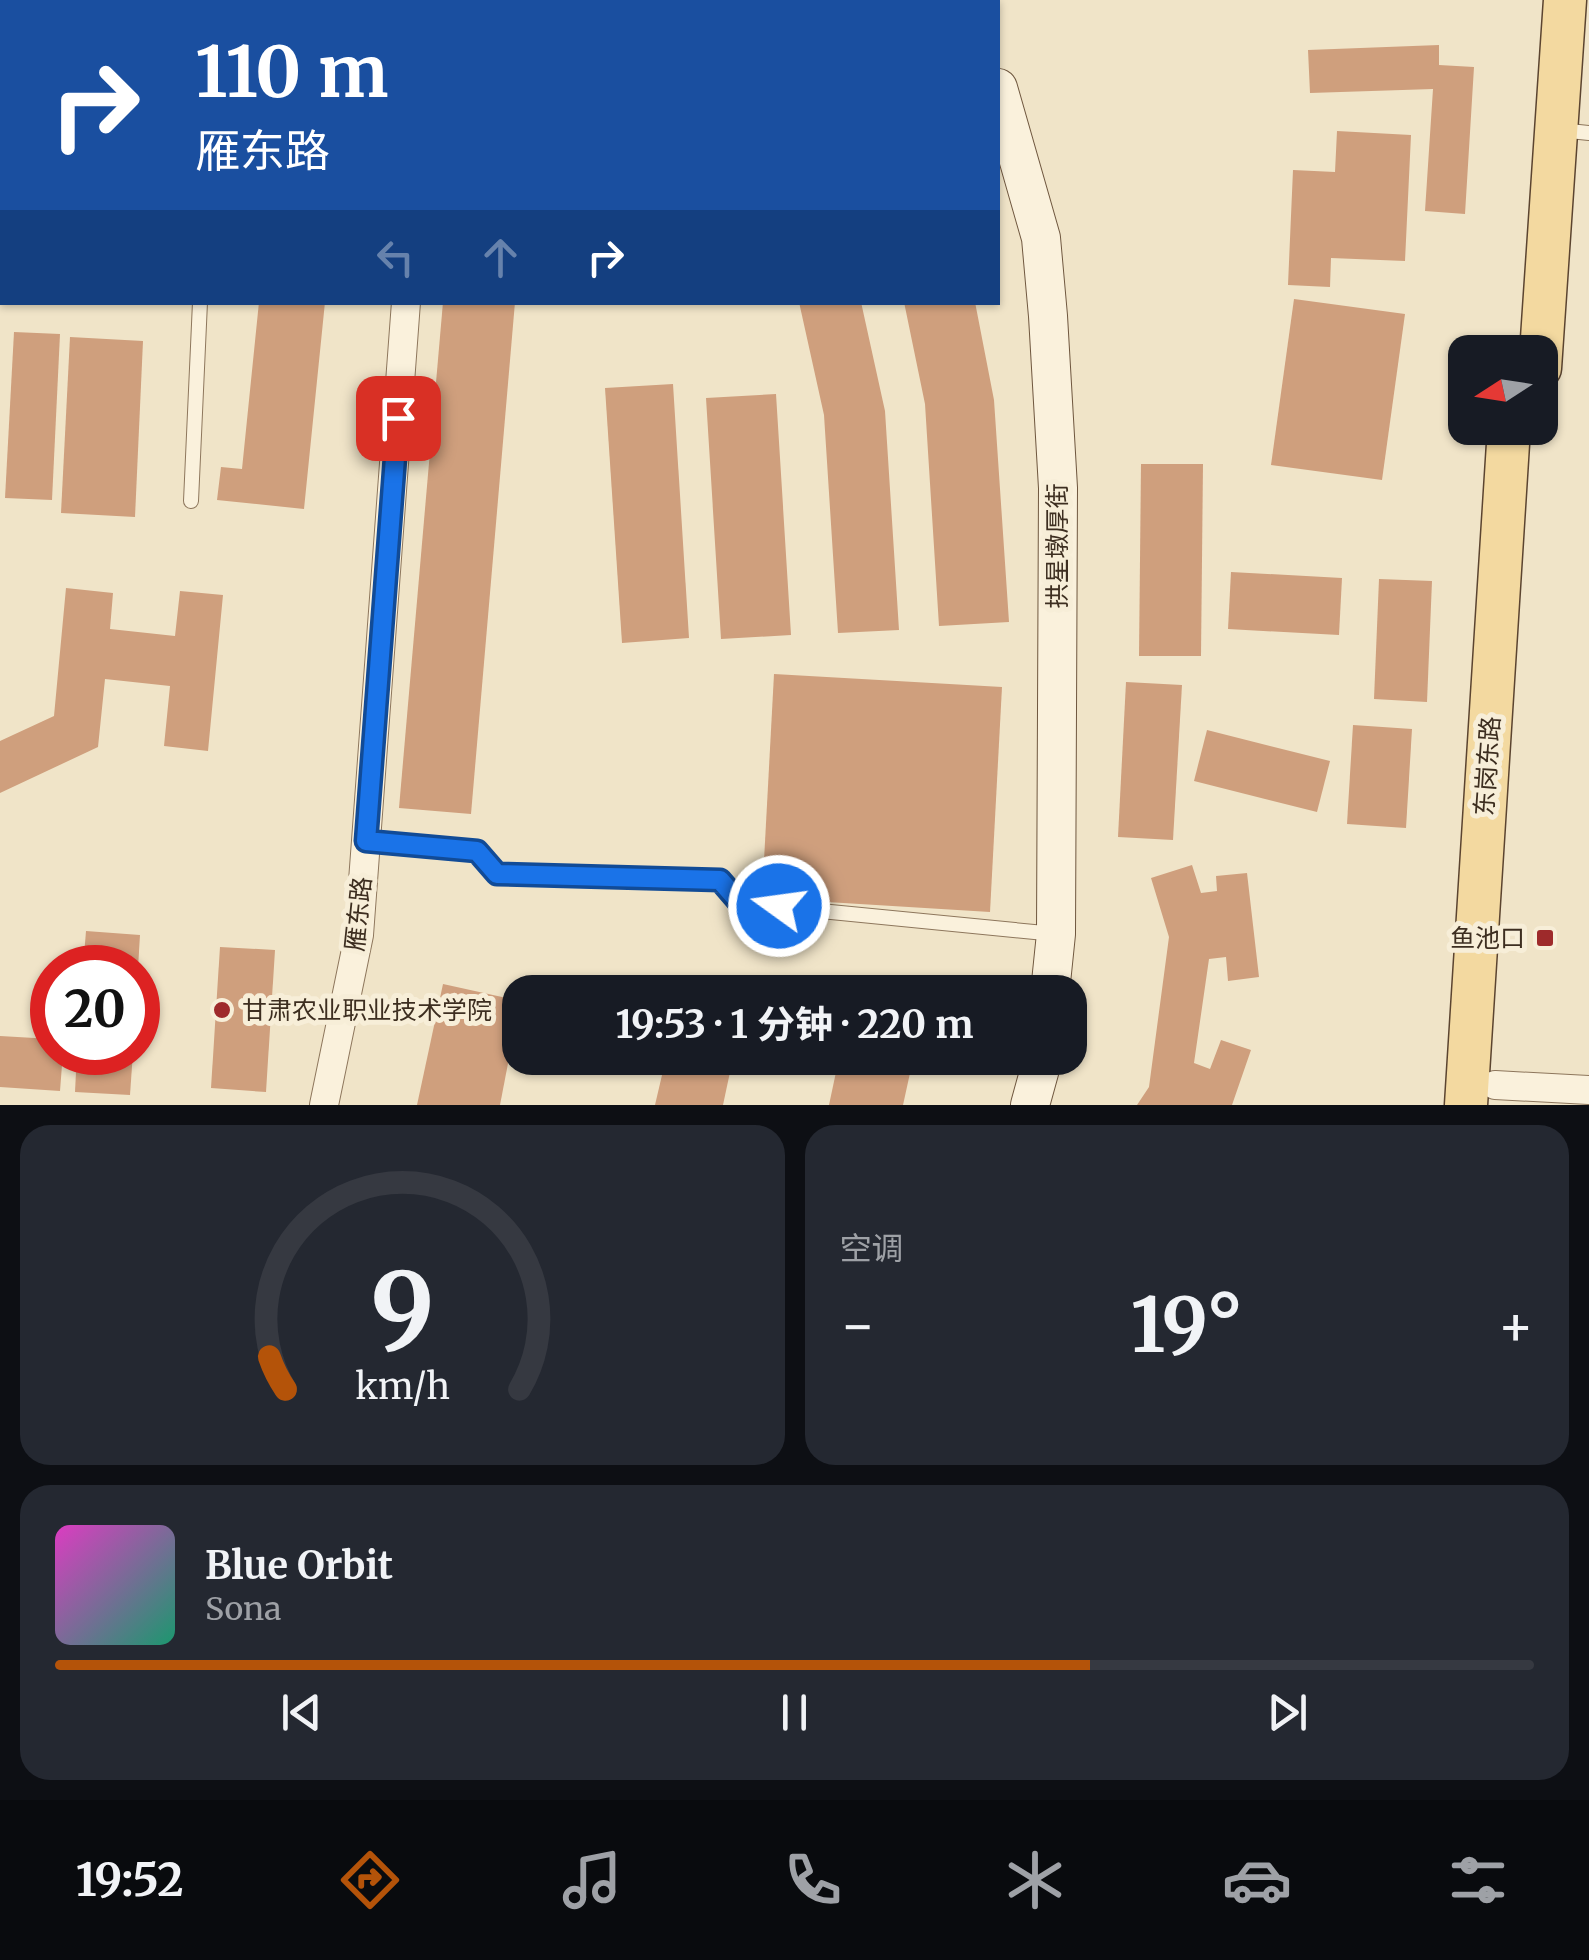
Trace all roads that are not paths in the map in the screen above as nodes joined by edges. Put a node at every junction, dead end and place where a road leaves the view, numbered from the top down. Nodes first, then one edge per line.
1 (1537, 0) edge
2 (1564, 0) edge
3 (1000, 100) edge
4 (1572, 131) edge
5 (200, 305) edge
6 (406, 305) edge
7 (1515, 335) edge
8 (1544, 335) edge
9 (1507, 445) edge
10 (1535, 445) edge
11 (191, 501) dead end
12 (366, 841) junction
13 (1056, 934) junction
14 (1052, 975) edge
15 (1039, 1075) edge
16 (1589, 1090) edge
17 (1485, 1098) edge
18 (324, 1105) edge
19 (1030, 1105) edge

1 - 7 main road
2 - 4 main road
3 - 13 street, 拱星墩厚街
4 - 8 main road
5 - 11 lane
6 - 12 street, 雁东路
9 - 17 main road, 东岗东路
10 - 17 main road, 东岗东路
12 - 13 lane
12 - 18 street, 雁东路
13 - 14 street, 拱星墩厚街
15 - 19 street
16 - 17 street

